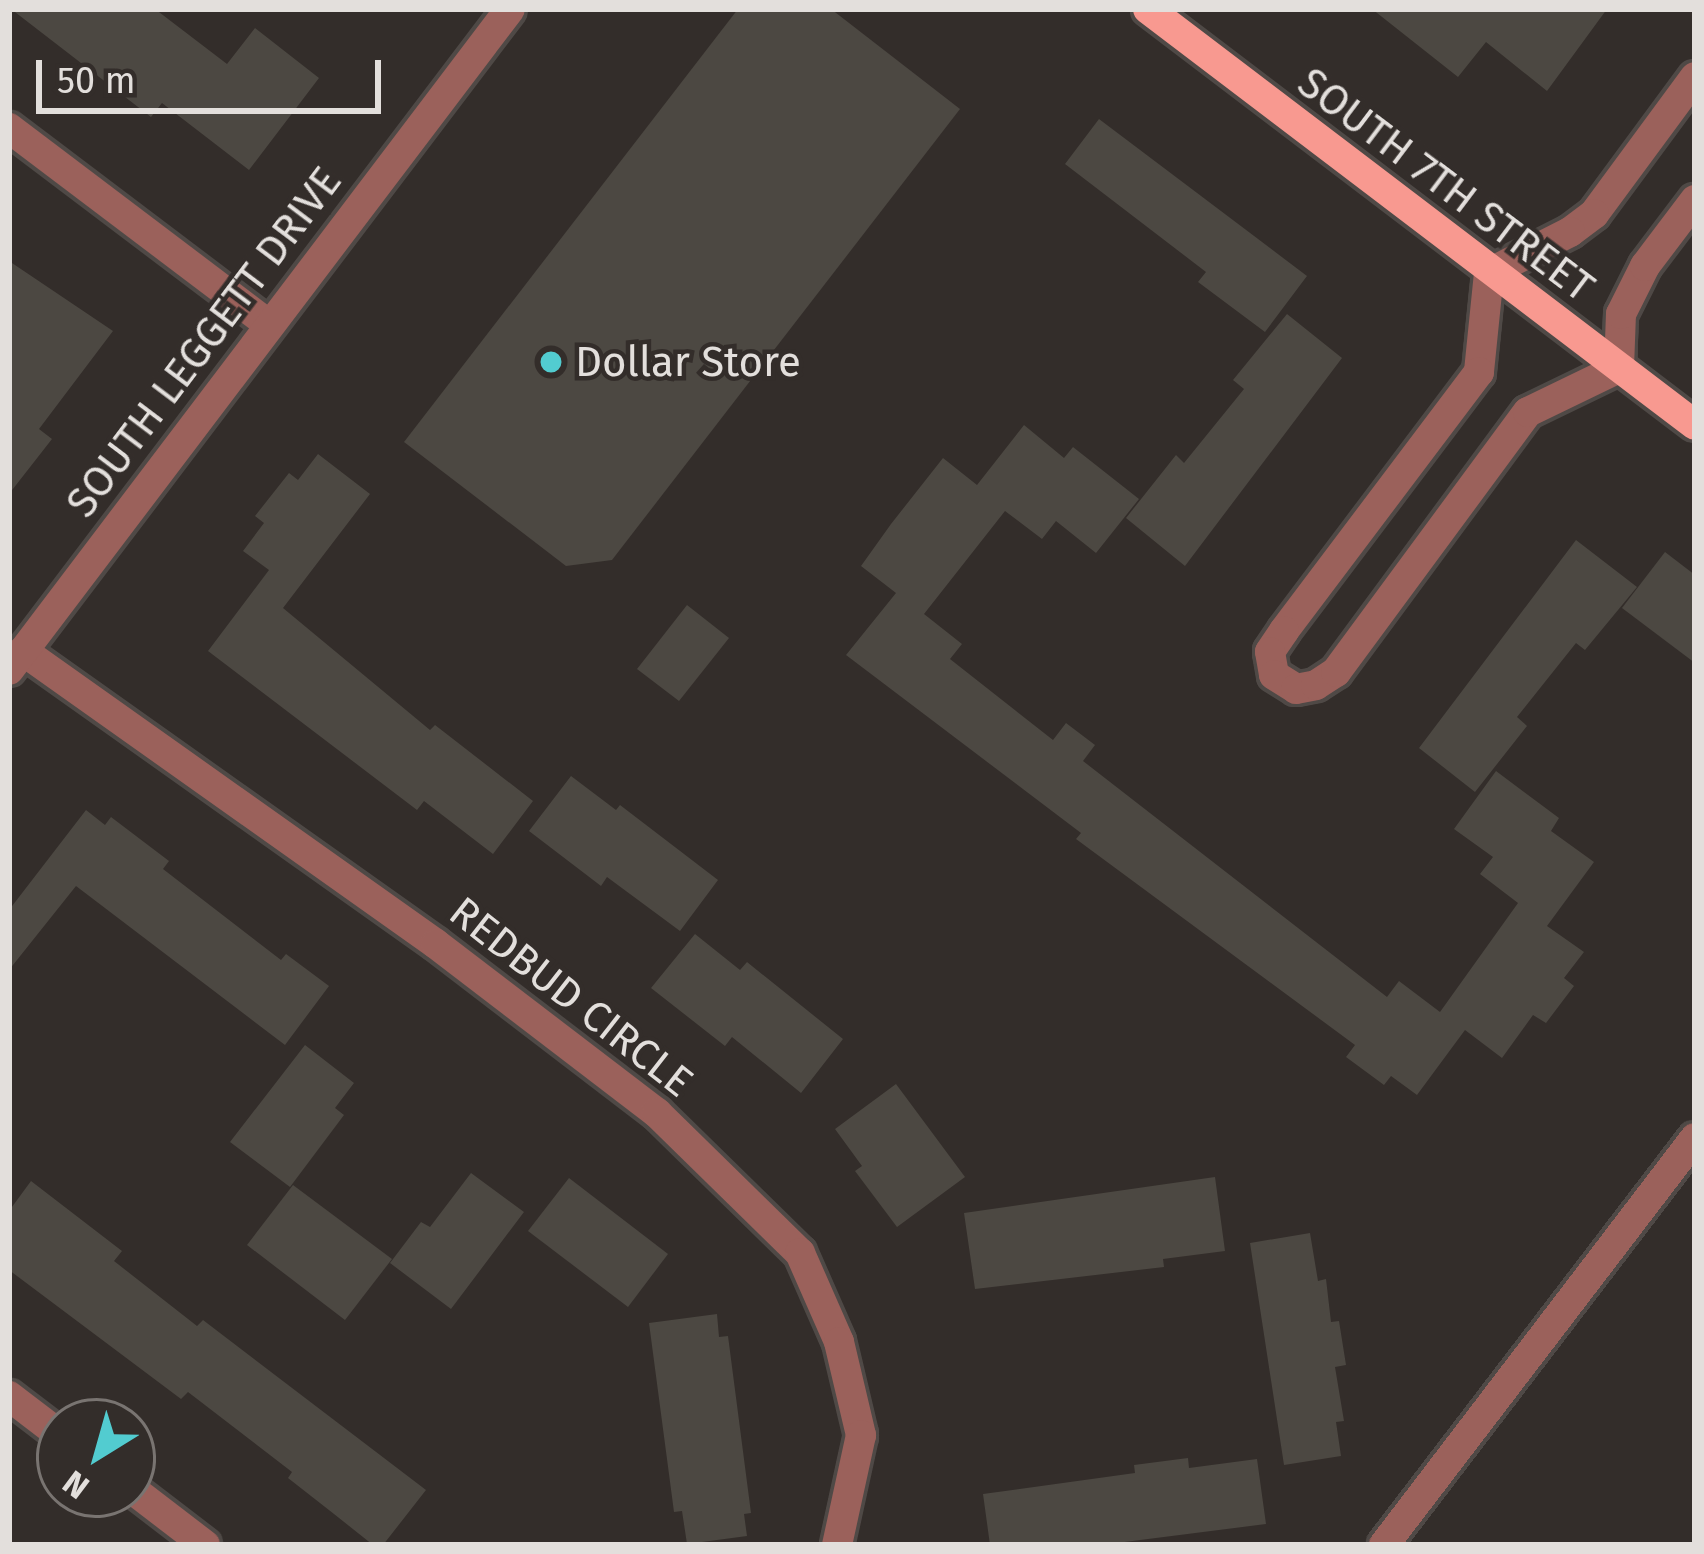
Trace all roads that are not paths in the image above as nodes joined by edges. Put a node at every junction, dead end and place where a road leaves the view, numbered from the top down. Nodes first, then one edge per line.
1 (511, 9) edge
2 (1148, 9) edge
3 (1695, 77) edge
4 (9, 128) edge
5 (1695, 200) edge
6 (1489, 273) junction
7 (268, 324) junction
8 (1619, 368) junction
9 (1695, 425) edge
10 (16, 661) edge
11 (1695, 1138) edge
12 (9, 1396) edge
13 (36, 1417) edge
14 (156, 1508) edge
15 (206, 1545) edge
16 (836, 1545) edge
17 (1384, 1545) edge

1 - 7 street, SOUTH LEGGETT DRIVE
2 - 6 main road, SOUTH 7TH STREET
3 - 6 street
4 - 7 street
5 - 8 street
6 - 8 main road, SOUTH 7TH STREET
6 - 8 street
7 - 10 street, SOUTH LEGGETT DRIVE
8 - 9 main road, SOUTH 7TH STREET
10 - 16 street, REDBUD CIRCLE
11 - 17 street
12 - 13 street
14 - 15 street

